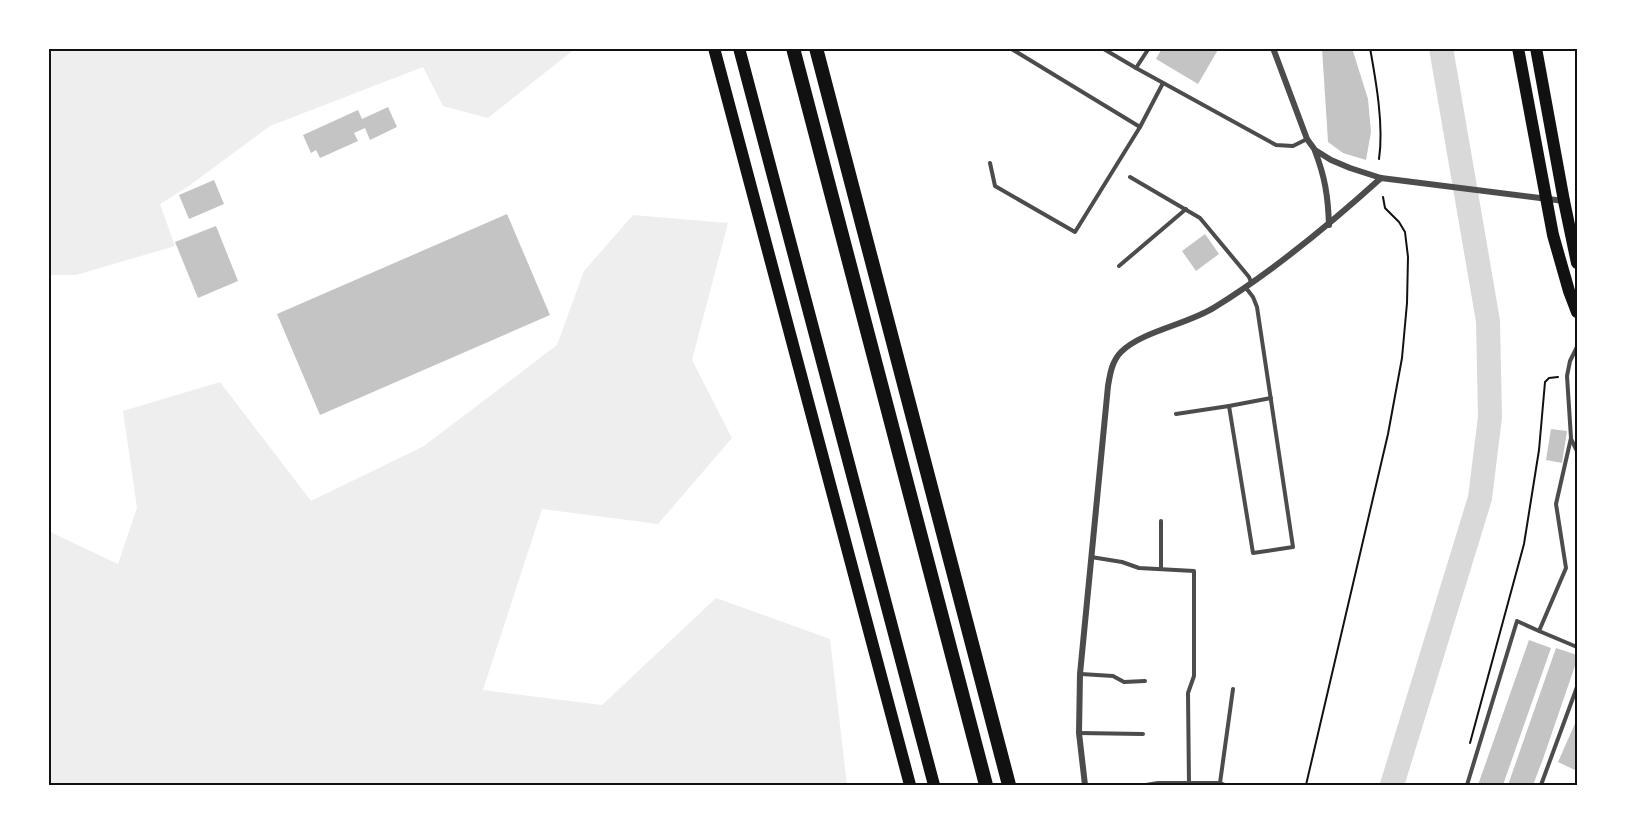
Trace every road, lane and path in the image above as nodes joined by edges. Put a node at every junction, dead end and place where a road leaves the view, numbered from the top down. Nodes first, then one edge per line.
1 (714, 48) edge
2 (740, 48) edge
3 (793, 48) edge
4 (816, 48) edge
5 (1010, 48) edge
6 (1102, 48) edge
7 (1149, 48) edge
8 (1273, 48) edge
9 (1370, 48) edge
10 (1518, 48) edge
11 (1536, 48) edge
12 (1136, 68) junction
13 (1163, 83) junction
14 (1140, 127) junction
15 (1307, 139) junction
16 (1315, 150) junction
17 (1379, 159) dead end
18 (990, 163) dead end
19 (1130, 177) dead end
20 (1381, 178) junction
21 (1383, 197) dead end
22 (1546, 198) junction
23 (1564, 201) junction
24 (1186, 209) junction
25 (1329, 225) junction
26 (1577, 263) edge
27 (1119, 266) dead end
28 (1251, 282) junction
29 (1245, 287) junction
30 (1577, 312) edge
31 (1577, 347) edge
32 (1567, 376) junction
33 (1271, 398) junction
34 (1229, 406) junction
35 (1176, 414) dead end
36 (1571, 438) junction
37 (1577, 451) edge
38 (1161, 521) dead end
39 (1090, 557) junction
40 (1161, 569) junction
41 (1539, 631) junction
42 (1577, 647) edge
43 (1080, 674) junction
44 (1144, 681) dead end
45 (1577, 687) edge
46 (1233, 689) dead end
47 (1079, 733) junction
48 (1143, 734) dead end
49 (1467, 752) dead end
50 (1189, 784) edge
51 (1223, 784) edge
52 (910, 785) edge
53 (934, 785) edge
54 (986, 785) edge
55 (1009, 785) edge
56 (1085, 785) edge
57 (1146, 785) edge
58 (1306, 785) edge
59 (1467, 785) edge
60 (1540, 785) edge

1 - 52 main road
2 - 53 main road
3 - 54 highway
4 - 55 highway
5 - 14 lane
6 - 12 lane
7 - 12 lane
8 - 15 street
9 - 17 path
10 - 22 main road
11 - 23 main road
12 - 13 lane
13 - 14 lane
13 - 15 lane
14 - 18 lane
15 - 16 street
16 - 20 street
16 - 25 street
19 - 24 lane
20 - 22 street
20 - 25 street
21 - 58 path
22 - 23 street
22 - 30 main road
23 - 26 main road
24 - 27 lane
24 - 28 lane
25 - 28 street
28 - 29 street
29 - 33 lane
29 - 39 street
31 - 32 lane
32 - 36 lane
32 - 49 path
33 - 34 lane
33 - 34 lane
34 - 35 lane
36 - 37 lane
36 - 41 lane
38 - 40 lane
39 - 40 lane
39 - 43 street
40 - 50 lane
41 - 42 lane
41 - 59 lane
43 - 44 lane
43 - 47 street
45 - 60 lane
46 - 51 lane
47 - 48 lane
47 - 56 street
50 - 51 lane
50 - 57 lane

